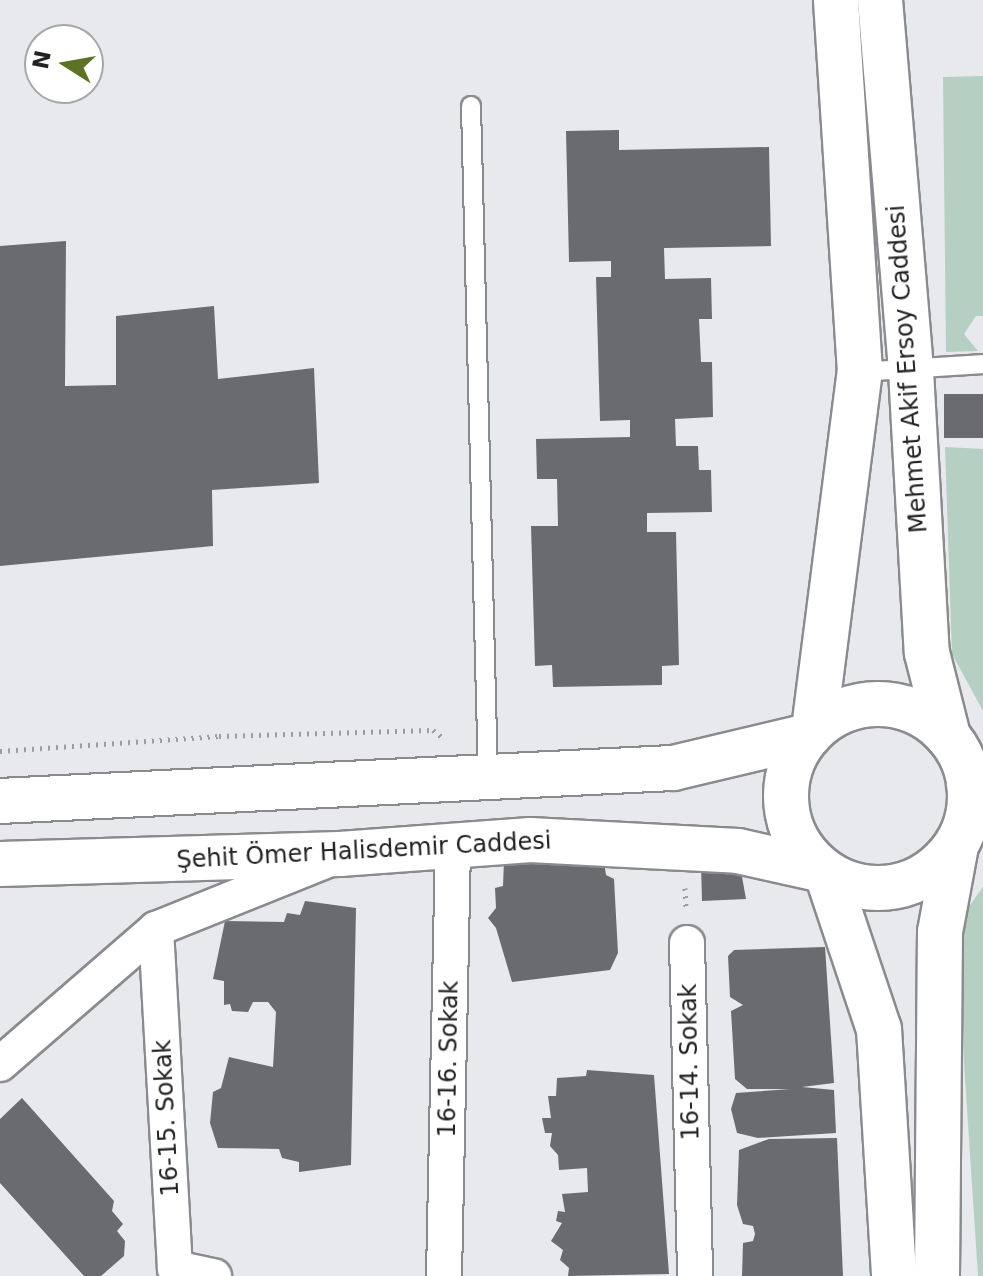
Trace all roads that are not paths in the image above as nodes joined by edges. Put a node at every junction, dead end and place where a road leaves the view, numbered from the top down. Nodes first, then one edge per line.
1 (836, 0) edge
2 (880, 0) edge
3 (471, 106) dead end
4 (983, 364) edge
5 (911, 371) junction
6 (860, 372) junction
7 (811, 732) junction
8 (948, 736) junction
9 (488, 777) junction
10 (976, 784) edge
11 (0, 801) edge
12 (453, 842) junction
13 (956, 846) junction
14 (340, 854) junction
15 (0, 864) edge
16 (825, 872) junction
17 (156, 929) junction
18 (687, 943) road end
19 (0, 1064) edge
20 (214, 1276) edge
21 (444, 1276) edge
22 (695, 1276) edge
23 (894, 1276) edge
24 (937, 1276) edge

1 - 6 main road, Mehmet Akif Ersoy Caddesi
2 - 5 main road, Mehmet Akif Ersoy Caddesi
3 - 9 lane
4 - 5 lane
5 - 6 lane
5 - 8 main road, Mehmet Akif Ersoy Caddesi
6 - 7 main road, Mehmet Akif Ersoy Caddesi
7 - 8 main road
7 - 9 main road
7 - 16 main road
8 - 10 main road
9 - 11 main road
10 - 13 main road
12 - 14 main road, Şehit Ömer Halisdemir Caddesi
12 - 16 main road, Şehit Ömer Halisdemir Caddesi
12 - 21 street, 16-16. Sokak
13 - 16 main road
13 - 24 main road
14 - 15 main road, Şehit Ömer Halisdemir Caddesi
14 - 17 street
16 - 23 main road
17 - 19 street
17 - 20 street, 16-15. Sokak
18 - 22 street, 16-14. Sokak

